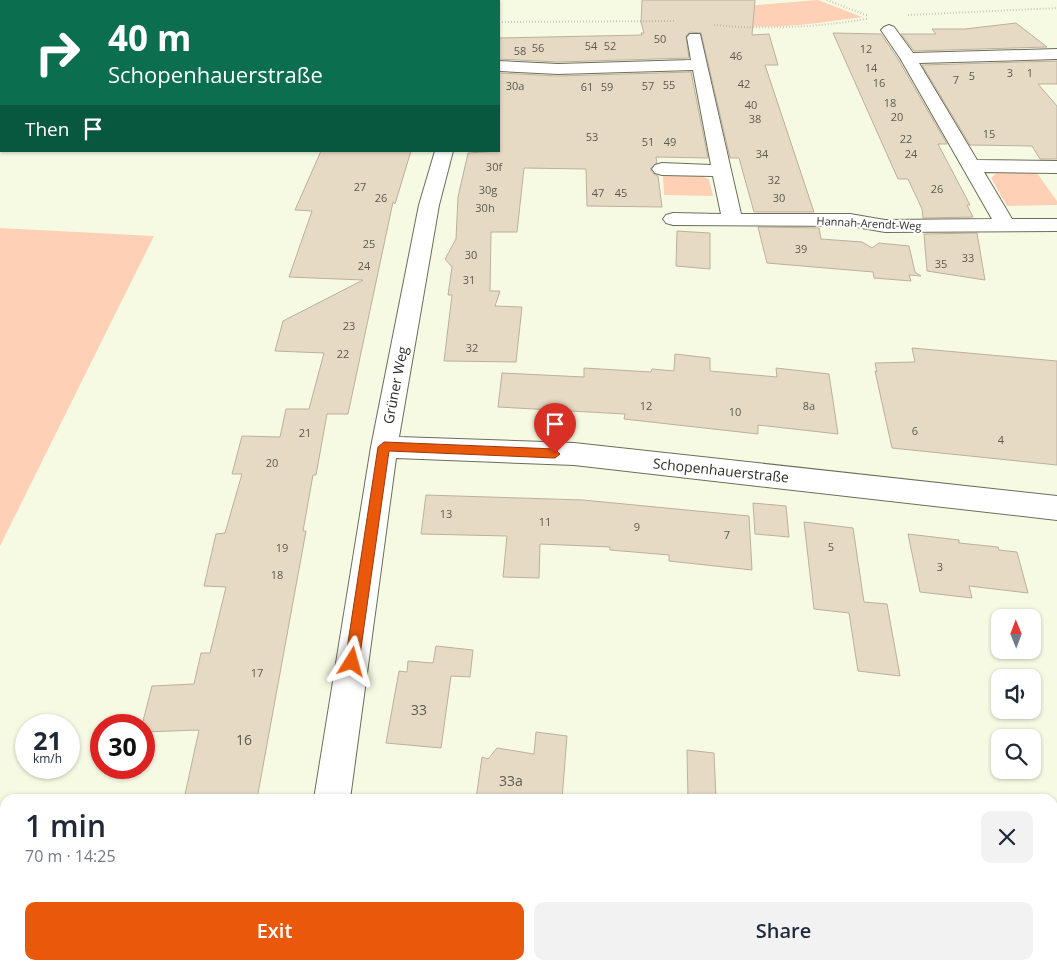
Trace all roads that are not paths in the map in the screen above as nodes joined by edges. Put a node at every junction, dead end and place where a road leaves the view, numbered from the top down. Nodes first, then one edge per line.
1 (889, 30) road end
2 (695, 37) dead end
3 (1057, 54) edge
4 (908, 58) junction
5 (700, 65) junction
6 (500, 66) edge
7 (444, 152) edge
8 (972, 166) junction
9 (1057, 167) edge
10 (662, 169) dead end
11 (722, 170) junction
12 (673, 219) dead end
13 (732, 220) junction
14 (1006, 225) junction
15 (1057, 225) edge
16 (384, 447) junction
17 (1057, 508) edge
18 (333, 794) edge

1 - 4 street
2 - 5 street
3 - 4 street
4 - 8 street
5 - 6 street
5 - 11 street
7 - 16 street, Grüner Weg
8 - 9 street
8 - 14 street
10 - 11 street
11 - 13 street
12 - 13 street, Hannah-Arendt-Weg
13 - 14 street, Hannah-Arendt-Weg
14 - 15 street, Hannah-Arendt-Weg
16 - 17 street, Schopenhauerstraße
16 - 18 street, Grüner Weg

